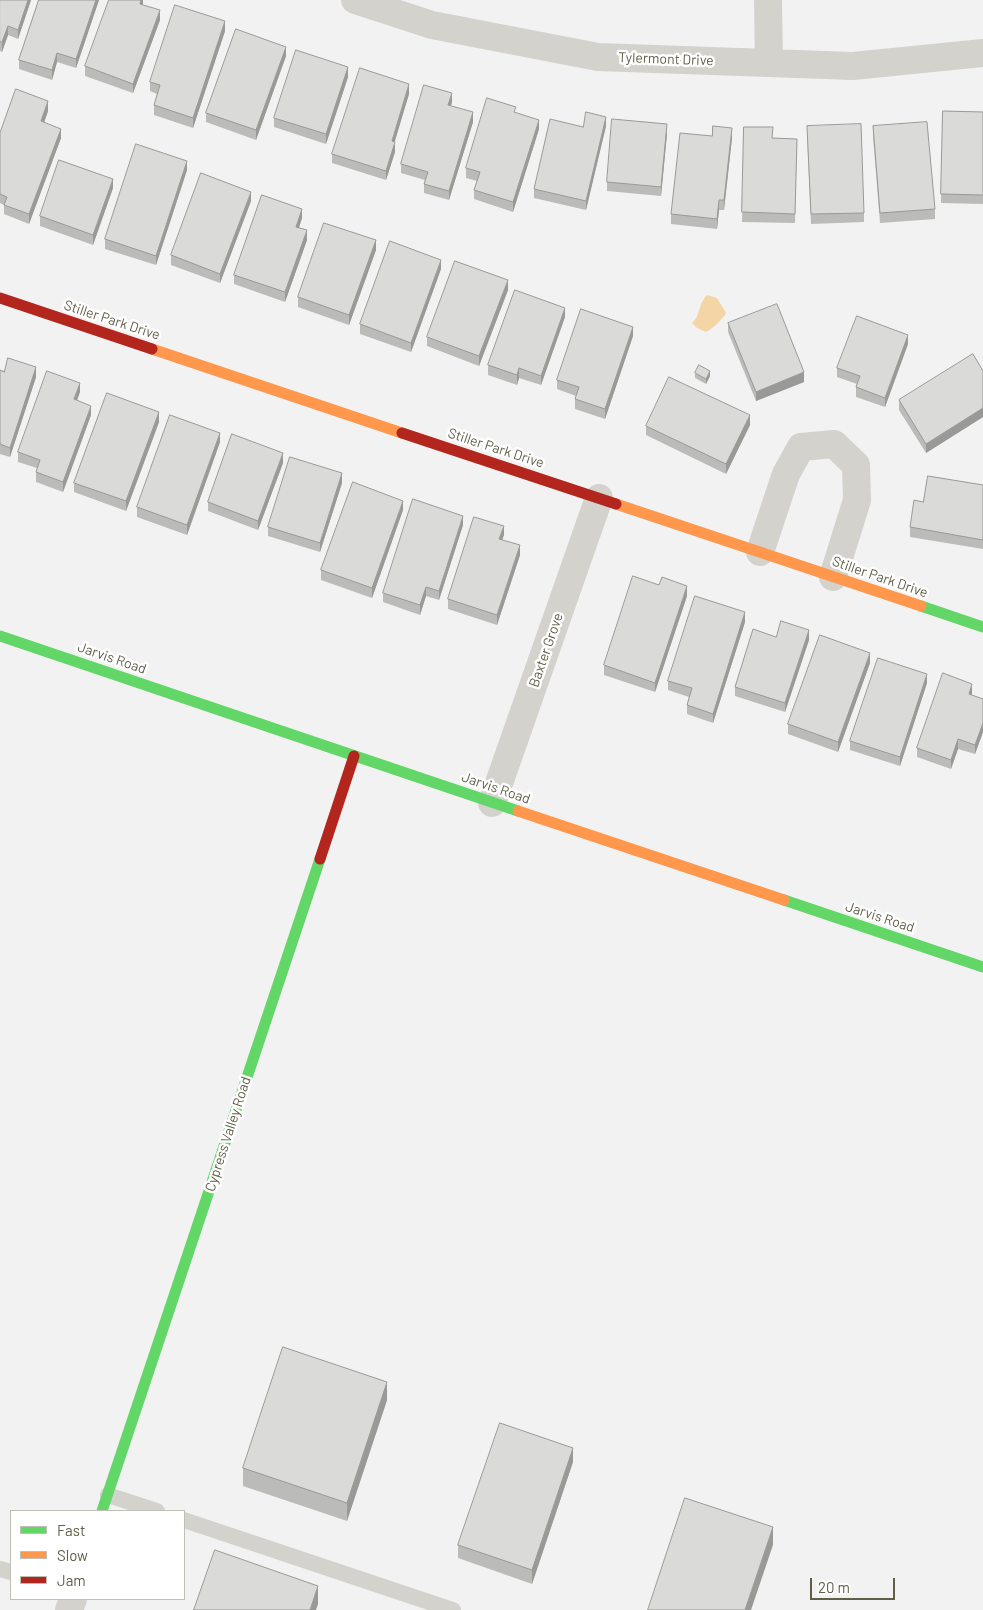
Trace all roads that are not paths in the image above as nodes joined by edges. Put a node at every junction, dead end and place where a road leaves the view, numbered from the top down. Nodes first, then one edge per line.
1 (355, 0) edge
2 (768, 0) edge
3 (983, 53) edge
4 (769, 63) junction
5 (0, 298) edge
6 (599, 498) junction
7 (760, 552) junction
8 (833, 578) junction
9 (983, 628) edge
10 (0, 636) edge
11 (354, 756) junction
12 (492, 803) junction
13 (983, 967) edge
14 (108, 1495) junction
15 (102, 1510) edge
16 (154, 1510) edge
17 (185, 1520) edge
18 (454, 1610) edge

1 - 4 street, Tylermont Drive
2 - 4 street
3 - 4 street, Tylermont Drive
5 - 6 street, Stiller Park Drive
6 - 7 street, Stiller Park Drive
6 - 12 street, Baxter Grove
7 - 8 street, Stiller Park Drive
7 - 8 street
8 - 9 street, Stiller Park Drive
10 - 11 street, Jarvis Road
11 - 12 street, Jarvis Road
11 - 14 street, Cypress Valley Road
12 - 13 street, Jarvis Road
14 - 15 street, Cypress Valley Road
14 - 16 lane
17 - 18 lane

